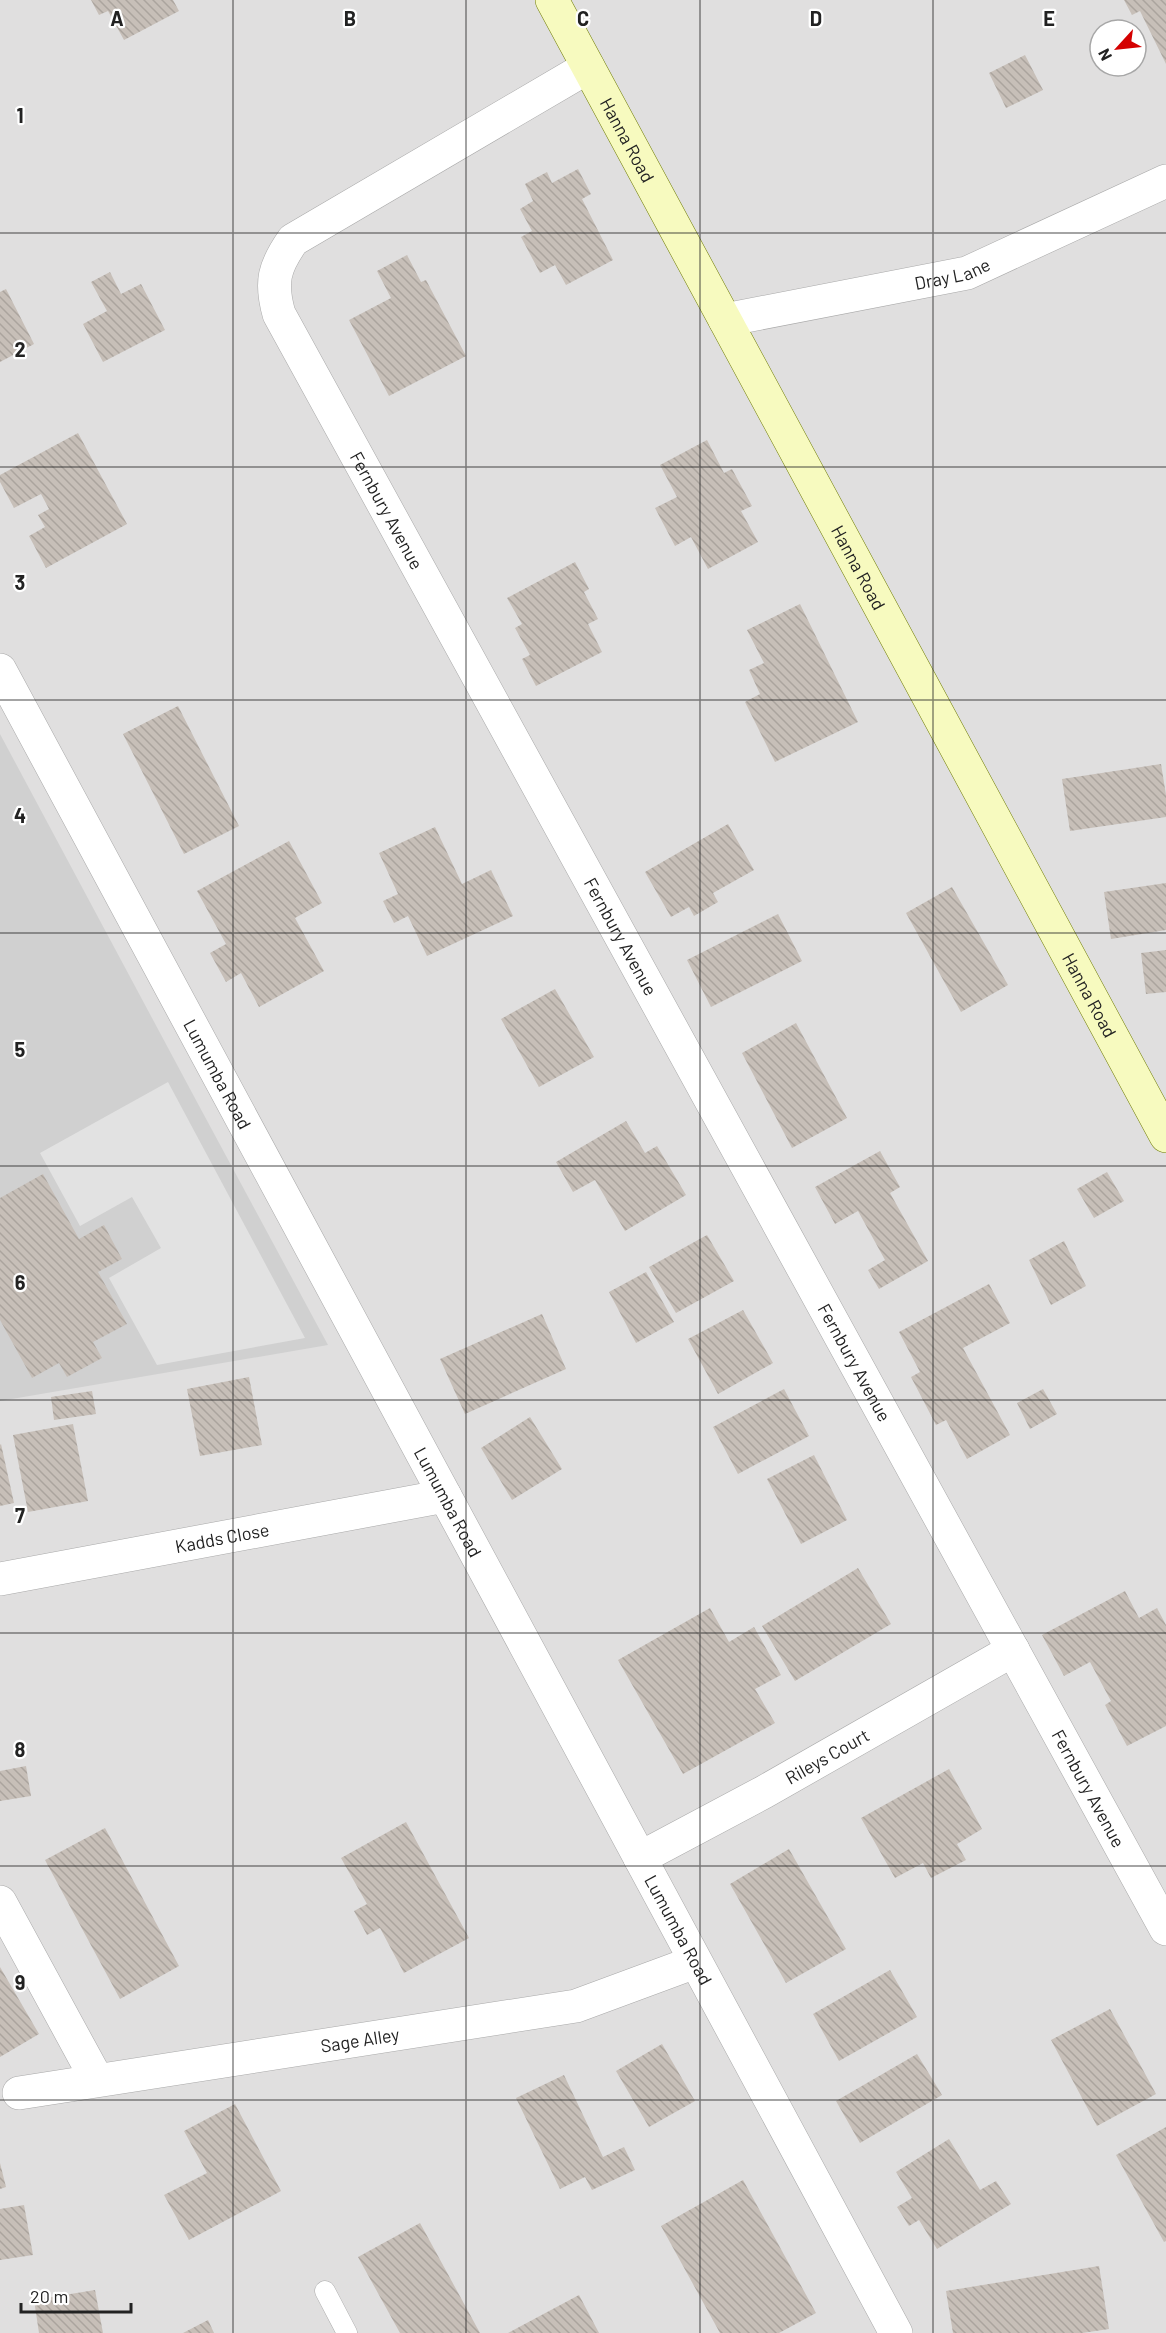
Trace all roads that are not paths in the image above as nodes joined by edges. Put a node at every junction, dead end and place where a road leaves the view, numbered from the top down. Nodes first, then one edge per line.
1 (552, 0) edge
2 (588, 67) junction
3 (1166, 181) edge
4 (725, 320) junction
5 (0, 670) edge
6 (1166, 1136) edge
7 (445, 1496) junction
8 (0, 1579) edge
9 (1013, 1650) junction
10 (640, 1858) junction
11 (0, 1902) edge
12 (1166, 1929) edge
13 (695, 1962) junction
14 (97, 2080) junction
15 (19, 2093) dead end
16 (325, 2291) dead end
17 (347, 2333) edge
18 (896, 2333) edge

1 - 2 street, Hanna Road
2 - 4 street, Hanna Road
2 - 9 street, Fernbury Avenue
3 - 4 street, Dray Lane
4 - 6 street, Hanna Road
5 - 7 street, Lumumba Road
7 - 8 street, Kadds Close
7 - 10 street, Lumumba Road
9 - 10 street, Rileys Court
9 - 12 street, Fernbury Avenue
10 - 13 street, Lumumba Road
11 - 14 street
13 - 14 street, Sage Alley
13 - 18 street, Lumumba Road
14 - 15 street, Sage Alley
16 - 17 lane

